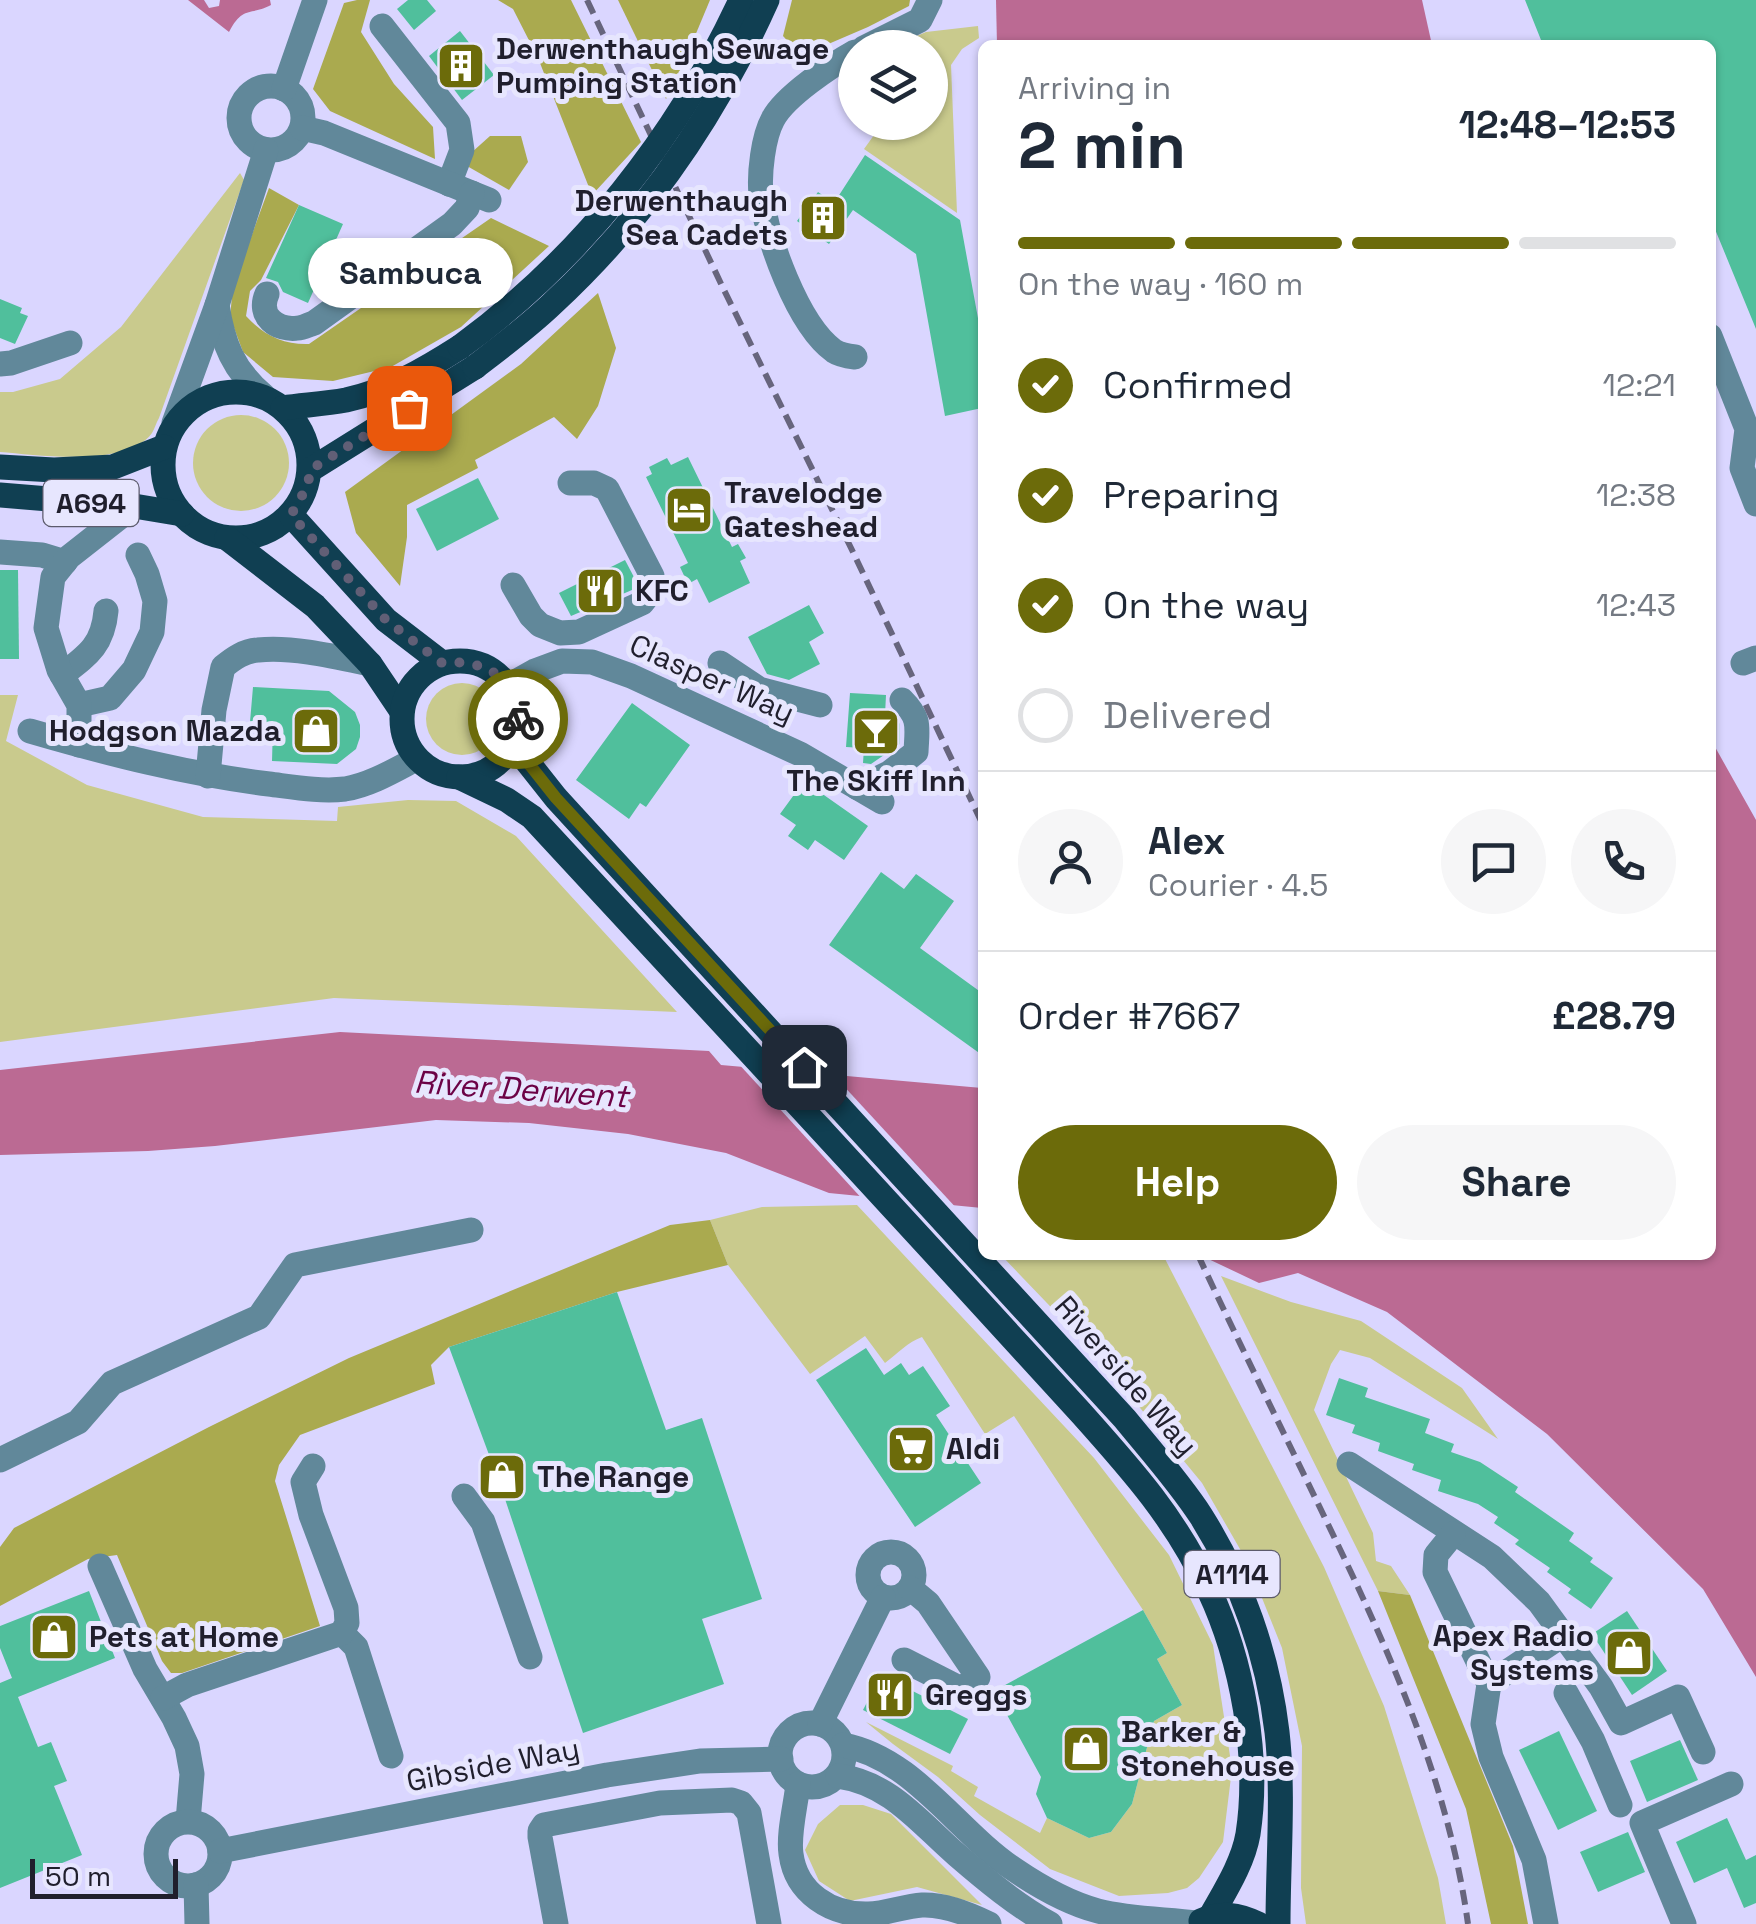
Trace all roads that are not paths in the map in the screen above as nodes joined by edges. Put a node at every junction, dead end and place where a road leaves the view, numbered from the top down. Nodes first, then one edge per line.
1 (316, 0) edge
2 (742, 0) edge
3 (767, 0) edge
4 (930, 0) edge
5 (382, 26) dead end
6 (900, 30) edge
7 (838, 63) edge
8 (284, 89) junction
9 (302, 128) junction
10 (266, 150) junction
11 (470, 192) junction
12 (267, 294) dead end
13 (216, 305) junction
14 (70, 343) dead end
15 (1716, 352) edge
16 (467, 357) junction
17 (855, 357) dead end
18 (0, 364) edge
19 (273, 402) junction
20 (169, 435) junction
21 (0, 467) edge
22 (310, 470) junction
23 (570, 483) dead end
24 (0, 495) edge
25 (1756, 504) edge
26 (134, 506) junction
27 (182, 514) junction
28 (291, 515) junction
29 (227, 538) junction
30 (0, 552) edge
31 (138, 555) dead end
32 (67, 559) junction
33 (513, 585) dead end
34 (106, 610) dead end
35 (442, 663) junction
36 (720, 663) dead end
37 (370, 664) junction
38 (62, 675) junction
39 (508, 686) junction
40 (902, 700) dead end
41 (79, 705) junction
42 (820, 706) dead end
43 (401, 710) junction
44 (30, 730) dead end
45 (79, 745) junction
46 (514, 745) junction
47 (416, 758) junction
48 (208, 776) junction
49 (458, 777) junction
50 (858, 788) junction
51 (882, 802) dead end
52 (471, 1230) dead end
53 (978, 1259) edge
54 (979, 1260) edge
55 (0, 1460) edge
56 (1349, 1464) dead end
57 (313, 1466) dead end
58 (464, 1496) dead end
59 (1453, 1534) junction
60 (100, 1566) dead end
61 (910, 1588) junction
62 (883, 1597) junction
63 (342, 1632) junction
64 (1564, 1634) junction
65 (530, 1657) dead end
66 (904, 1660) dead end
67 (1489, 1684) junction
68 (1566, 1693) dead end
69 (162, 1698) junction
70 (1621, 1723) junction
71 (820, 1724) junction
72 (1593, 1741) junction
73 (843, 1745) junction
74 (1703, 1752) dead end
75 (390, 1756) dead end
76 (781, 1759) junction
77 (838, 1776) junction
78 (798, 1784) junction
79 (1731, 1784) dead end
80 (1620, 1805) dead end
81 (188, 1822) junction
82 (220, 1851) junction
83 (196, 1885) junction
84 (1201, 1921) edge
85 (197, 1924) edge
86 (556, 1924) edge
87 (769, 1924) edge
88 (988, 1924) edge
89 (1050, 1924) edge
90 (1258, 1924) edge
91 (1278, 1924) edge
92 (1546, 1924) edge
93 (1684, 1924) edge

1 - 8 street
2 - 16 main road, A694, bridge
3 - 16 main road, A694, bridge
4 - 6 street
5 - 11 street
7 - 17 street
8 - 9 street
8 - 10 street
9 - 10 street
9 - 11 street
10 - 13 street
11 - 12 street
13 - 19 street
13 - 20 street
14 - 18 street
15 - 25 street
16 - 19 main road, A694
16 - 22 main road, A694
19 - 20 main road, A694
19 - 22 main road
20 - 21 main road, A694
20 - 27 main road, A694
22 - 28 main road
23 - 33 street
24 - 26 main road, A694
26 - 27 main road, A694
26 - 32 street
27 - 29 main road, A694
28 - 29 main road
28 - 35 main road
29 - 37 main road
30 - 32 street
31 - 41 street
32 - 38 street
34 - 38 street
35 - 39 main road
35 - 43 main road
36 - 42 street
37 - 43 main road
37 - 48 street
38 - 41 street
39 - 46 main road
39 - 50 street, Clasper Way
40 - 50 street
41 - 45 street
43 - 47 main road
44 - 45 street
45 - 48 street
46 - 49 main road
46 - 53 main road, Riverside Way / A1114
47 - 48 street
47 - 49 main road, A1114
49 - 84 main road, Riverside Way / A1114
50 - 51 street, Clasper Way
52 - 55 street
54 - 91 main road, Riverside Way / A1114
56 - 59 street
57 - 63 street
58 - 65 street
59 - 64 street
59 - 67 street
60 - 69 street
61 - 62 street
61 - 62 street
61 - 66 street
62 - 71 street
63 - 69 street
63 - 75 street
64 - 67 street
64 - 70 street
67 - 92 street
68 - 72 street
69 - 81 street
70 - 72 street
70 - 74 street
71 - 73 street
71 - 76 street
72 - 80 street
73 - 77 street
73 - 84 street
76 - 78 street
76 - 82 street, Gibside Way
77 - 78 street
77 - 89 street
78 - 88 street
79 - 93 street
81 - 82 street
81 - 83 street
82 - 83 street
83 - 85 street
84 - 90 main road
86 - 87 street

